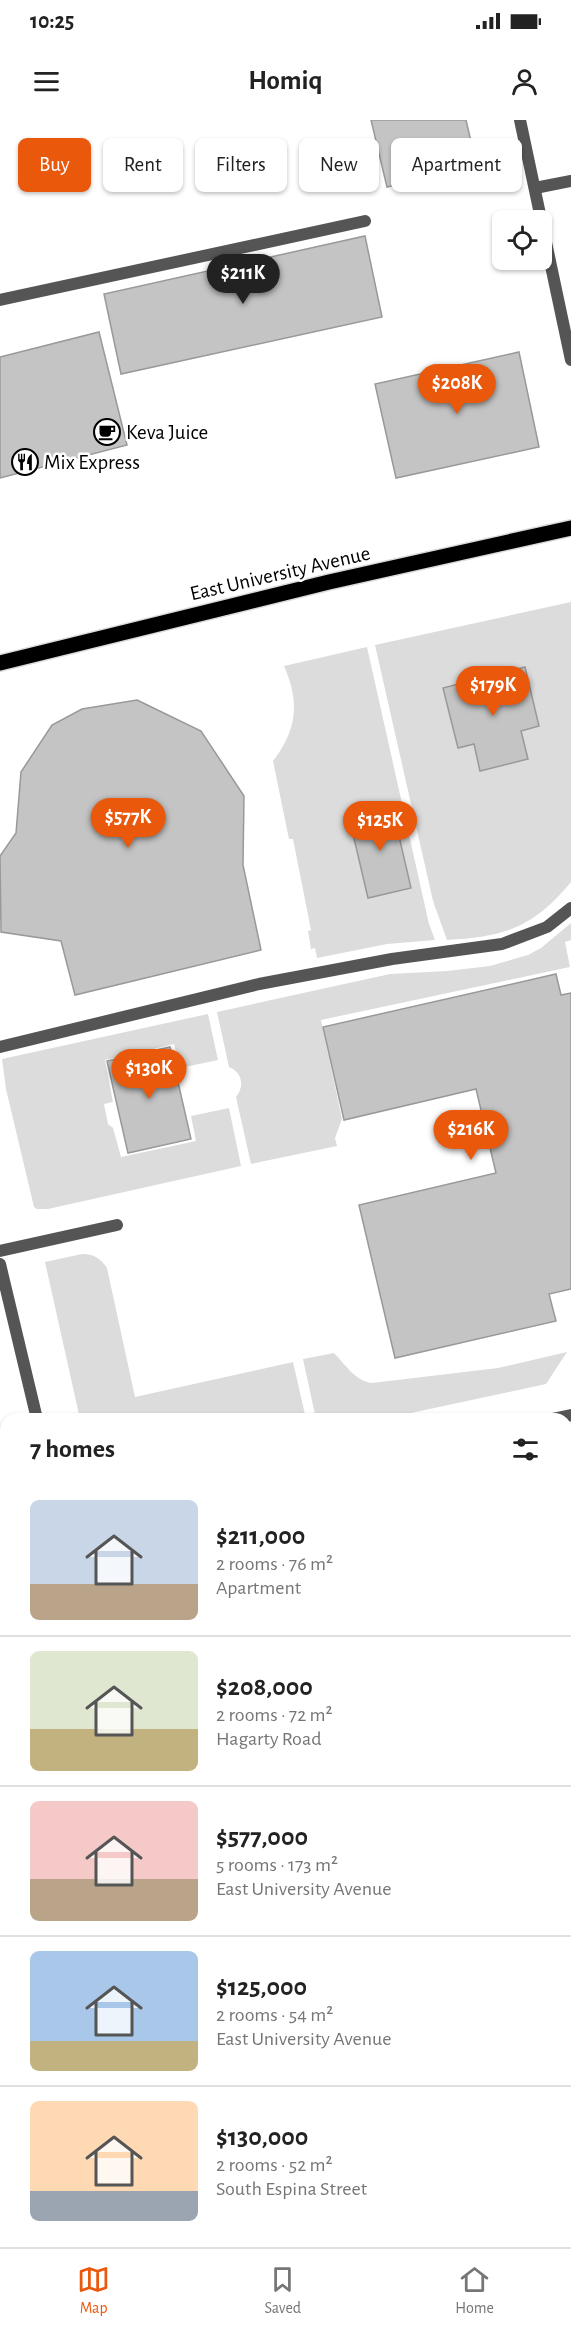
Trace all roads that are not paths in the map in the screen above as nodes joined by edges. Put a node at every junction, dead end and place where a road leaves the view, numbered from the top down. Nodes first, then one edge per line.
1 (520, 120) edge
2 (571, 181) edge
3 (536, 188) junction
4 (365, 221) dead end
5 (0, 300) edge
6 (571, 360) edge
7 (571, 528) edge
8 (0, 663) edge
9 (571, 908) edge
10 (0, 1047) edge
11 (117, 1225) dead end
12 (0, 1251) edge
13 (0, 1264) edge
14 (36, 1413) edge

1 - 3 street
2 - 3 street
3 - 6 street
4 - 5 street
7 - 8 main road, East University Avenue
9 - 10 street
11 - 12 street
13 - 14 street

